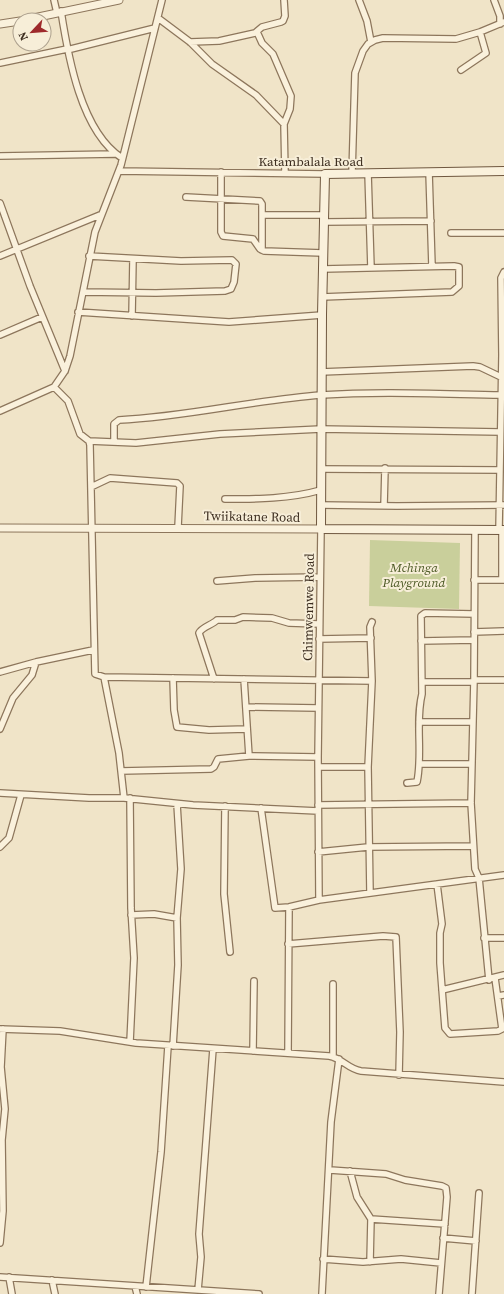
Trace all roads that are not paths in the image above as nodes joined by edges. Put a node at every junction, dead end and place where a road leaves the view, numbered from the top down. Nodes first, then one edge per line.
1 (54, 0) edge
2 (119, 0) edge
3 (162, 0) edge
4 (284, 0) edge
5 (359, 0) edge
6 (494, 0) edge
7 (59, 12) junction
8 (52, 14) edge
9 (158, 18) junction
10 (12, 22) edge
11 (502, 23) edge
12 (0, 24) edge
13 (155, 28) junction
14 (257, 32) junction
15 (480, 32) junction
16 (190, 42) junction
17 (372, 42) junction
18 (67, 50) junction
19 (0, 63) edge
20 (461, 70) dead end
21 (284, 124) junction
22 (115, 154) junction
23 (0, 156) edge
24 (122, 158) junction
25 (119, 171) junction
26 (504, 171) edge
27 (221, 172) junction
28 (429, 172) junction
29 (285, 173) junction
30 (352, 173) junction
31 (368, 173) junction
32 (325, 174) junction
33 (186, 197) dead end
34 (221, 198) junction
35 (0, 203) edge
36 (262, 215) junction
37 (100, 216) junction
38 (324, 219) junction
39 (431, 221) junction
40 (369, 222) junction
41 (451, 233) dead end
42 (504, 233) edge
43 (17, 249) junction
44 (262, 250) junction
45 (323, 253) junction
46 (0, 256) edge
47 (89, 256) junction
48 (133, 259) junction
49 (432, 266) junction
50 (371, 268) junction
51 (322, 269) junction
52 (504, 272) edge
53 (82, 292) junction
54 (133, 292) junction
55 (322, 297) junction
56 (78, 312) junction
57 (322, 315) junction
58 (132, 316) junction
59 (42, 317) junction
60 (0, 335) edge
61 (503, 355) edge
62 (65, 371) junction
63 (321, 372) junction
64 (501, 377) junction
65 (54, 387) junction
66 (321, 395) junction
67 (501, 395) junction
68 (0, 411) edge
69 (502, 419) edge
70 (321, 429) junction
71 (500, 432) junction
72 (89, 441) junction
73 (114, 442) junction
74 (502, 464) edge
75 (385, 468) junction
76 (321, 469) junction
77 (500, 470) junction
78 (91, 488) junction
79 (321, 490) junction
80 (225, 499) dead end
81 (321, 505) junction
82 (502, 505) edge
83 (384, 506) junction
84 (91, 527) junction
85 (178, 527) junction
86 (0, 528) edge
87 (321, 529) junction
88 (474, 530) junction
89 (502, 530) edge
90 (320, 578) junction
91 (474, 580) junction
92 (503, 580) edge
93 (217, 581) dead end
94 (474, 614) junction
95 (372, 622) dead end
96 (319, 624) junction
97 (504, 631) edge
98 (474, 632) junction
99 (371, 638) junction
100 (319, 639) junction
101 (474, 640) junction
102 (421, 641) junction
103 (93, 650) junction
104 (36, 662) junction
105 (0, 672) edge
106 (104, 677) junction
107 (173, 678) junction
108 (214, 678) junction
109 (244, 679) junction
110 (319, 680) junction
111 (504, 680) edge
112 (372, 681) junction
113 (474, 681) junction
114 (422, 682) junction
115 (246, 708) junction
116 (318, 708) junction
117 (419, 722) junction
118 (472, 722) junction
119 (0, 729) edge
120 (247, 730) junction
121 (249, 756) junction
122 (318, 757) junction
123 (419, 764) junction
124 (471, 764) junction
125 (318, 767) junction
126 (368, 767) junction
127 (122, 771) junction
128 (407, 783) dead end
129 (0, 793) edge
130 (21, 795) junction
131 (127, 798) junction
132 (471, 803) junction
133 (177, 804) junction
134 (367, 804) junction
135 (226, 806) junction
136 (261, 808) junction
137 (318, 808) junction
138 (472, 846) junction
139 (0, 847) edge
140 (368, 848) junction
141 (318, 852) junction
142 (504, 876) edge
143 (479, 878) junction
144 (437, 884) junction
145 (370, 893) junction
146 (319, 900) junction
147 (289, 907) junction
148 (131, 915) junction
149 (177, 918) junction
150 (484, 938) junction
151 (504, 938) edge
152 (288, 944) junction
153 (230, 952) dead end
154 (504, 975) edge
155 (495, 978) junction
156 (489, 980) junction
157 (254, 981) dead end
158 (333, 984) dead end
159 (442, 990) junction
160 (501, 995) edge
161 (2, 1029) edge
162 (130, 1042) junction
163 (171, 1046) junction
164 (213, 1049) junction
165 (253, 1051) junction
166 (288, 1053) junction
167 (333, 1057) junction
168 (339, 1059) junction
169 (399, 1075) junction
170 (504, 1082) edge
171 (330, 1170) junction
172 (350, 1171) junction
173 (479, 1193) dead end
174 (371, 1219) junction
175 (445, 1224) junction
176 (443, 1238) junction
177 (476, 1241) junction
178 (0, 1243) edge
179 (323, 1259) junction
180 (370, 1262) junction
181 (441, 1264) junction
182 (0, 1277) edge
183 (9, 1277) junction
184 (52, 1280) junction
185 (135, 1286) junction
186 (146, 1287) junction
187 (198, 1290) junction
188 (12, 1294) edge
189 (55, 1294) edge
190 (137, 1294) edge
191 (259, 1294) edge
192 (322, 1294) edge
193 (439, 1294) edge
194 (472, 1294) edge

1 - 7 street
2 - 7 street
3 - 9 street
4 - 14 street
5 - 17 street
6 - 11 street
7 - 8 street
7 - 18 street
9 - 13 street
9 - 16 street
10 - 12 street
11 - 15 street
13 - 18 street
13 - 24 street
14 - 16 street
14 - 21 street
15 - 17 street
15 - 20 street
16 - 21 street
17 - 30 street
18 - 19 street
18 - 22 street
21 - 29 street
22 - 23 street
22 - 24 street
24 - 25 street
25 - 27 street, Katambalala Road
25 - 37 street
26 - 28 main road, Katambalala Road
27 - 29 street, Katambalala Road
27 - 34 street
28 - 31 main road, Katambalala Road
28 - 39 street
29 - 32 street, Katambalala Road
30 - 31 main road, Katambalala Road
30 - 32 main road, Katambalala Road
31 - 40 street
32 - 38 main road, Chimwemwe Road
33 - 34 street
34 - 36 street
34 - 44 street
35 - 43 street
36 - 38 street
36 - 44 street
37 - 43 street
37 - 47 street
38 - 40 street
38 - 45 main road, Chimwemwe Road
39 - 40 street
39 - 49 street
40 - 50 street
41 - 42 street
43 - 46 street
43 - 59 street
44 - 45 street
45 - 51 main road, Chimwemwe Road
47 - 48 street
47 - 53 street
48 - 54 street
48 - 54 street
49 - 50 street
49 - 55 street
50 - 51 street
51 - 55 main road, Chimwemwe Road
52 - 61 street
53 - 54 street
53 - 56 street
54 - 58 street
55 - 57 main road, Chimwemwe Road
56 - 58 street
56 - 62 street
57 - 58 street
57 - 63 main road, Chimwemwe Road
59 - 60 street
59 - 62 street
61 - 64 street
62 - 65 street
63 - 64 street
63 - 66 main road, Chimwemwe Road
64 - 67 street
65 - 68 street
65 - 72 street
66 - 67 street
66 - 70 main road, Chimwemwe Road
66 - 73 street
67 - 69 street
69 - 71 street
70 - 71 street
70 - 73 street
70 - 76 main road, Chimwemwe Road
71 - 74 street
72 - 73 street
72 - 78 street
74 - 77 street
75 - 76 street
75 - 77 street
75 - 83 street
76 - 79 main road, Chimwemwe Road
77 - 82 street
78 - 84 street
78 - 85 street
79 - 80 street
79 - 81 main road, Chimwemwe Road
81 - 83 street
81 - 87 main road, Chimwemwe Road
82 - 83 street
82 - 89 street
84 - 85 street, Twiikatane Road
84 - 86 street, Twiikatane Road
84 - 103 street
85 - 87 street, Twiikatane Road
87 - 88 main road, Twiikatane Road
87 - 90 street, Chimwemwe Road
88 - 89 main road, Twiikatane Road
88 - 91 street
89 - 92 street
90 - 93 street
90 - 96 street, Chimwemwe Road
91 - 92 street
91 - 94 street
94 - 98 street
94 - 102 street
95 - 99 street
96 - 100 street, Chimwemwe Road
96 - 108 street
97 - 98 street
98 - 101 street
99 - 100 street
99 - 112 street
100 - 110 street, Chimwemwe Road
101 - 102 street
101 - 113 street
102 - 114 street
103 - 104 street
103 - 106 street
104 - 105 street
104 - 119 street
106 - 107 street
106 - 127 street
107 - 108 street
107 - 120 street
108 - 109 street
109 - 110 street
109 - 115 street
110 - 112 street
110 - 116 street, Chimwemwe Road
111 - 113 street
112 - 126 street
113 - 114 street
113 - 118 street
114 - 117 street
115 - 116 street
115 - 120 street
116 - 122 street, Chimwemwe Road
117 - 118 street
117 - 123 street
118 - 124 street
120 - 121 street
121 - 122 street
121 - 127 street
122 - 125 street, Chimwemwe Road
123 - 124 street
123 - 128 street
124 - 132 street
125 - 126 street
125 - 137 street, Chimwemwe Road
126 - 134 street
127 - 131 street
129 - 130 street
130 - 131 street
130 - 139 street
131 - 133 street
131 - 148 street
132 - 134 street
132 - 138 street
133 - 135 street
133 - 149 street
134 - 137 street
134 - 140 street
135 - 136 street
135 - 153 street
136 - 137 street
136 - 147 street
137 - 141 street, Chimwemwe Road
138 - 140 street
138 - 143 street
140 - 141 street
140 - 145 street
141 - 146 street, Chimwemwe Road
142 - 143 street
143 - 144 street
143 - 150 street
144 - 145 street
144 - 159 street
145 - 146 street
146 - 147 street
147 - 152 street
148 - 149 street
148 - 162 street
149 - 163 street
150 - 151 street
150 - 156 street
152 - 166 street
152 - 169 street
154 - 155 street
155 - 156 street
155 - 160 street
156 - 159 street
157 - 165 street
158 - 167 street
159 - 160 street
161 - 162 street
161 - 178 street
162 - 163 street
163 - 164 street
163 - 186 street
164 - 165 street
164 - 187 street
165 - 166 street
166 - 167 street
167 - 168 street
168 - 169 street
168 - 171 street
169 - 170 street
171 - 172 street
171 - 179 street
172 - 174 street
172 - 175 street
173 - 177 street
174 - 175 street
174 - 180 street
175 - 176 street
176 - 177 street
176 - 181 street
177 - 194 street
179 - 180 street
179 - 192 street
180 - 181 street
181 - 193 street
182 - 183 street
183 - 184 street
183 - 188 street
184 - 185 street
184 - 189 street
185 - 186 street
185 - 190 street
186 - 187 street
187 - 191 street

